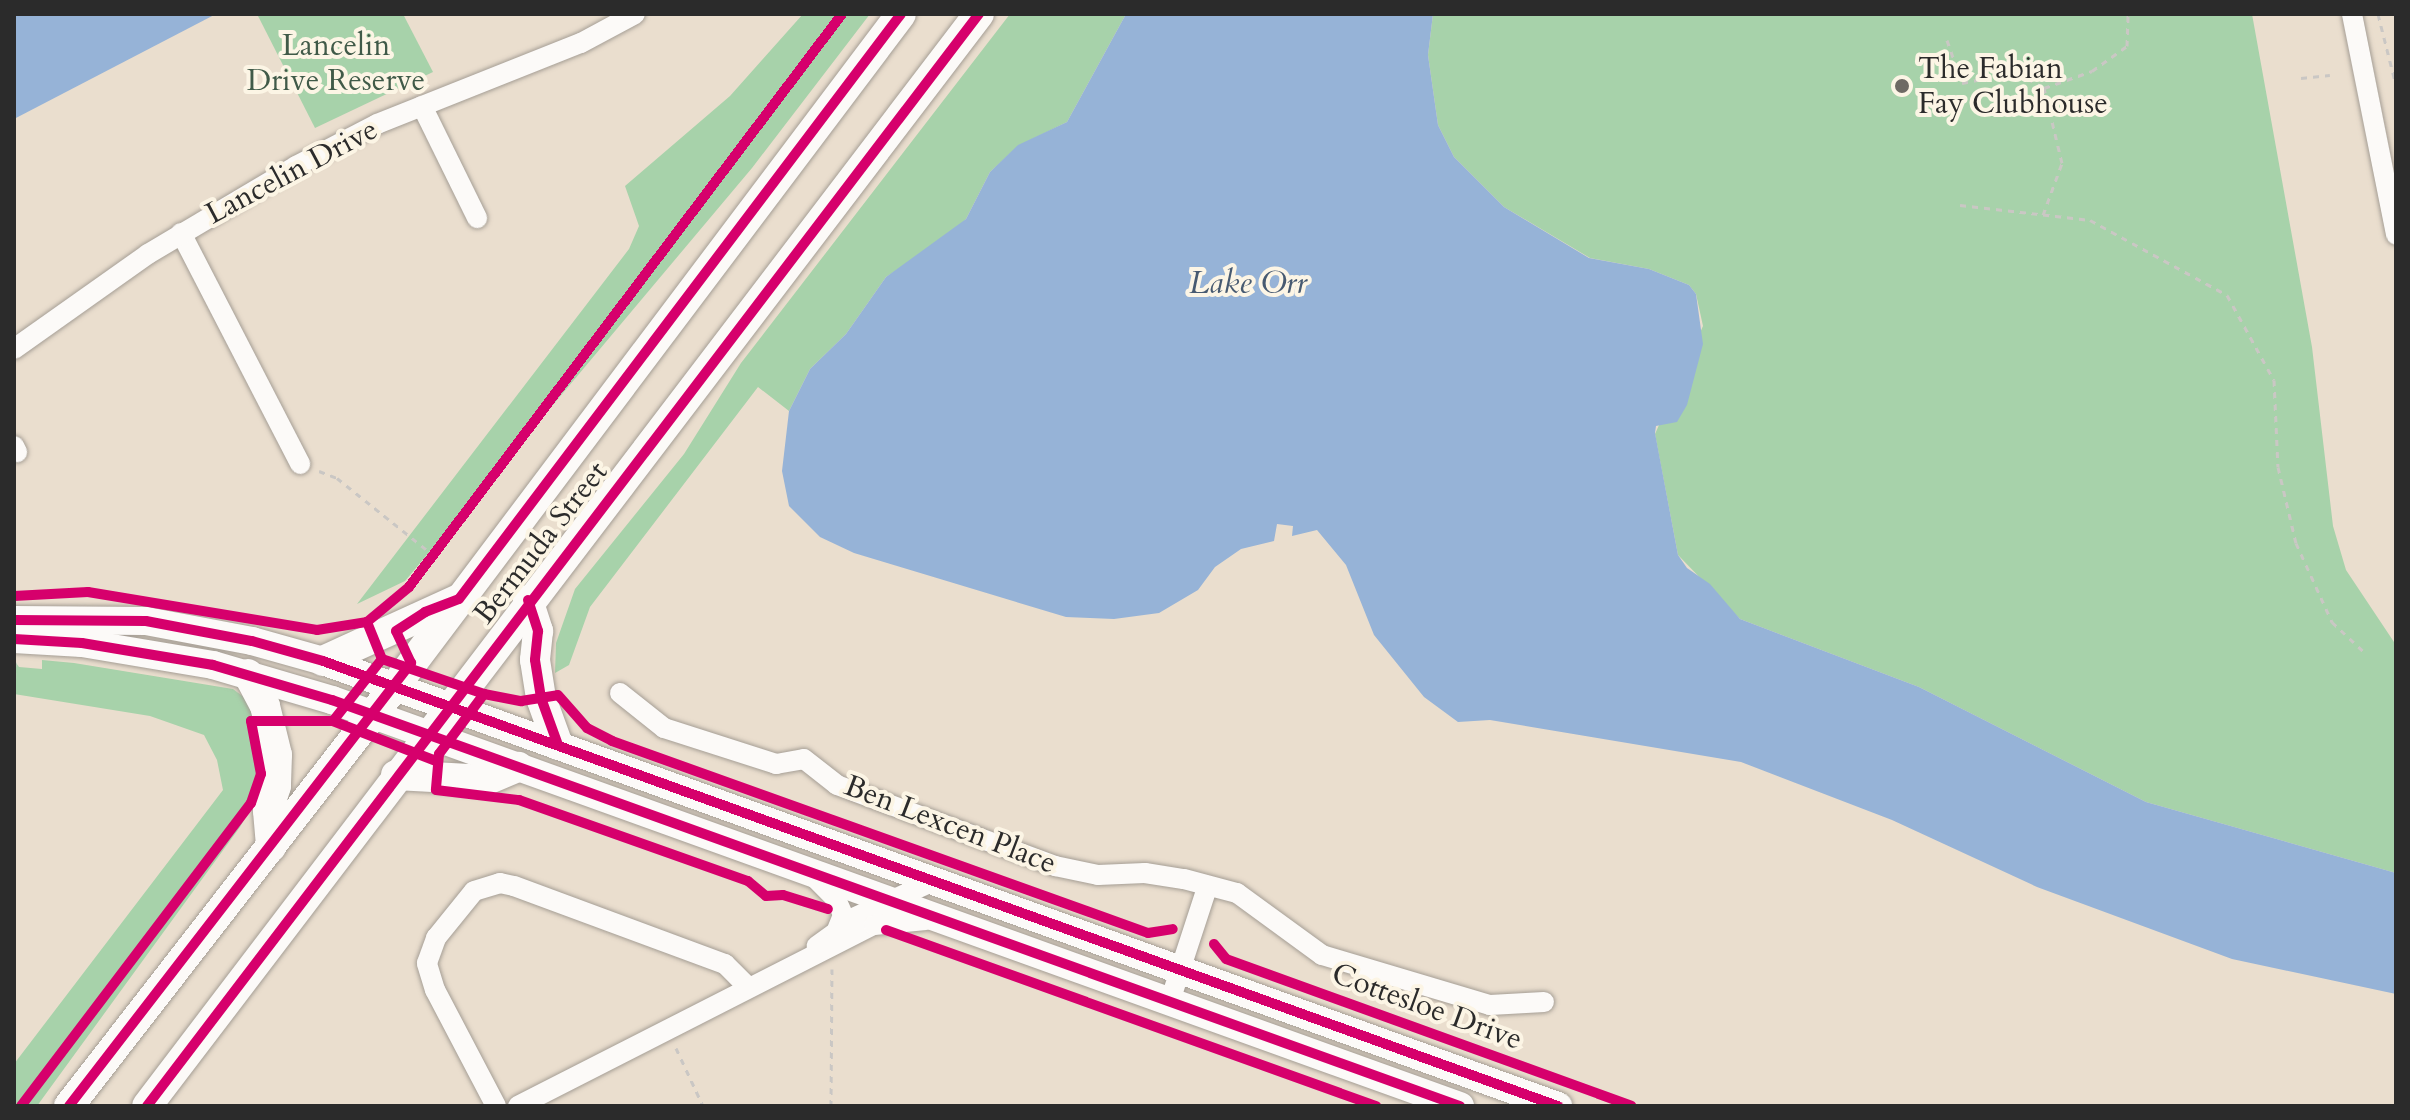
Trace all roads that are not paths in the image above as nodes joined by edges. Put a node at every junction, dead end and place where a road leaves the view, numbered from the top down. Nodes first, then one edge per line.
1 (635, 14) edge
2 (901, 14) edge
3 (979, 14) edge
4 (2352, 14) edge
5 (422, 106) junction
6 (477, 218) dead end
7 (181, 233) junction
8 (2396, 235) edge
9 (14, 349) edge
10 (300, 464) road end
11 (459, 599) junction
12 (528, 600) junction
13 (14, 620) edge
14 (14, 639) edge
15 (323, 661) junction
16 (248, 674) junction
17 (395, 686) junction
18 (620, 693) dead end
19 (448, 706) junction
20 (373, 714) junction
21 (427, 734) junction
22 (558, 745) junction
23 (518, 767) junction
24 (396, 775) junction
25 (271, 847) junction
26 (808, 872) junction
27 (934, 881) junction
28 (1207, 888) junction
29 (889, 901) junction
30 (945, 921) junction
31 (836, 932) junction
32 (1181, 969) junction
33 (781, 970) junction
34 (748, 987) junction
35 (1170, 1001) junction
36 (1544, 1002) dead end
37 (69, 1106) edge
38 (147, 1106) edge
39 (496, 1106) edge
40 (518, 1106) edge
41 (1460, 1106) edge
42 (1558, 1106) edge

1 - 5 street, Lancelin Drive
2 - 11 main road, Bermuda Street
3 - 12 main road, Bermuda Street
4 - 8 street
5 - 6 street
5 - 7 street, Lancelin Drive
7 - 9 street, Lancelin Drive
7 - 10 street
11 - 15 main road
11 - 17 main road, Bermuda Street
12 - 19 main road, Bermuda Street
12 - 22 main road
13 - 15 main road, Cottesloe Drive
14 - 16 main road
15 - 17 main road, Cottesloe Drive
16 - 20 main road
16 - 25 main road
17 - 19 main road, Cottesloe Drive
17 - 20 main road, Bermuda Street
18 - 28 street, Ben Lexcen Place
19 - 21 main road, Bermuda Street
19 - 22 main road, Cottesloe Drive
20 - 21 main road
20 - 25 main road, Bermuda Street
21 - 23 main road
21 - 24 main road, Bermuda Street
22 - 27 main road, Cottesloe Drive
23 - 24 main road
23 - 26 main road
24 - 38 main road, Bermuda Street
25 - 37 main road, Bermuda Street
26 - 29 main road
26 - 31 street
27 - 29 street
27 - 32 main road, Cottesloe Drive
28 - 32 street
28 - 36 street, Ben Lexcen Place
29 - 30 main road
29 - 31 street
30 - 33 street
30 - 35 main road
31 - 33 street
32 - 35 street
32 - 42 main road, Cottesloe Drive
33 - 34 street
34 - 39 street
34 - 40 street
35 - 41 main road

